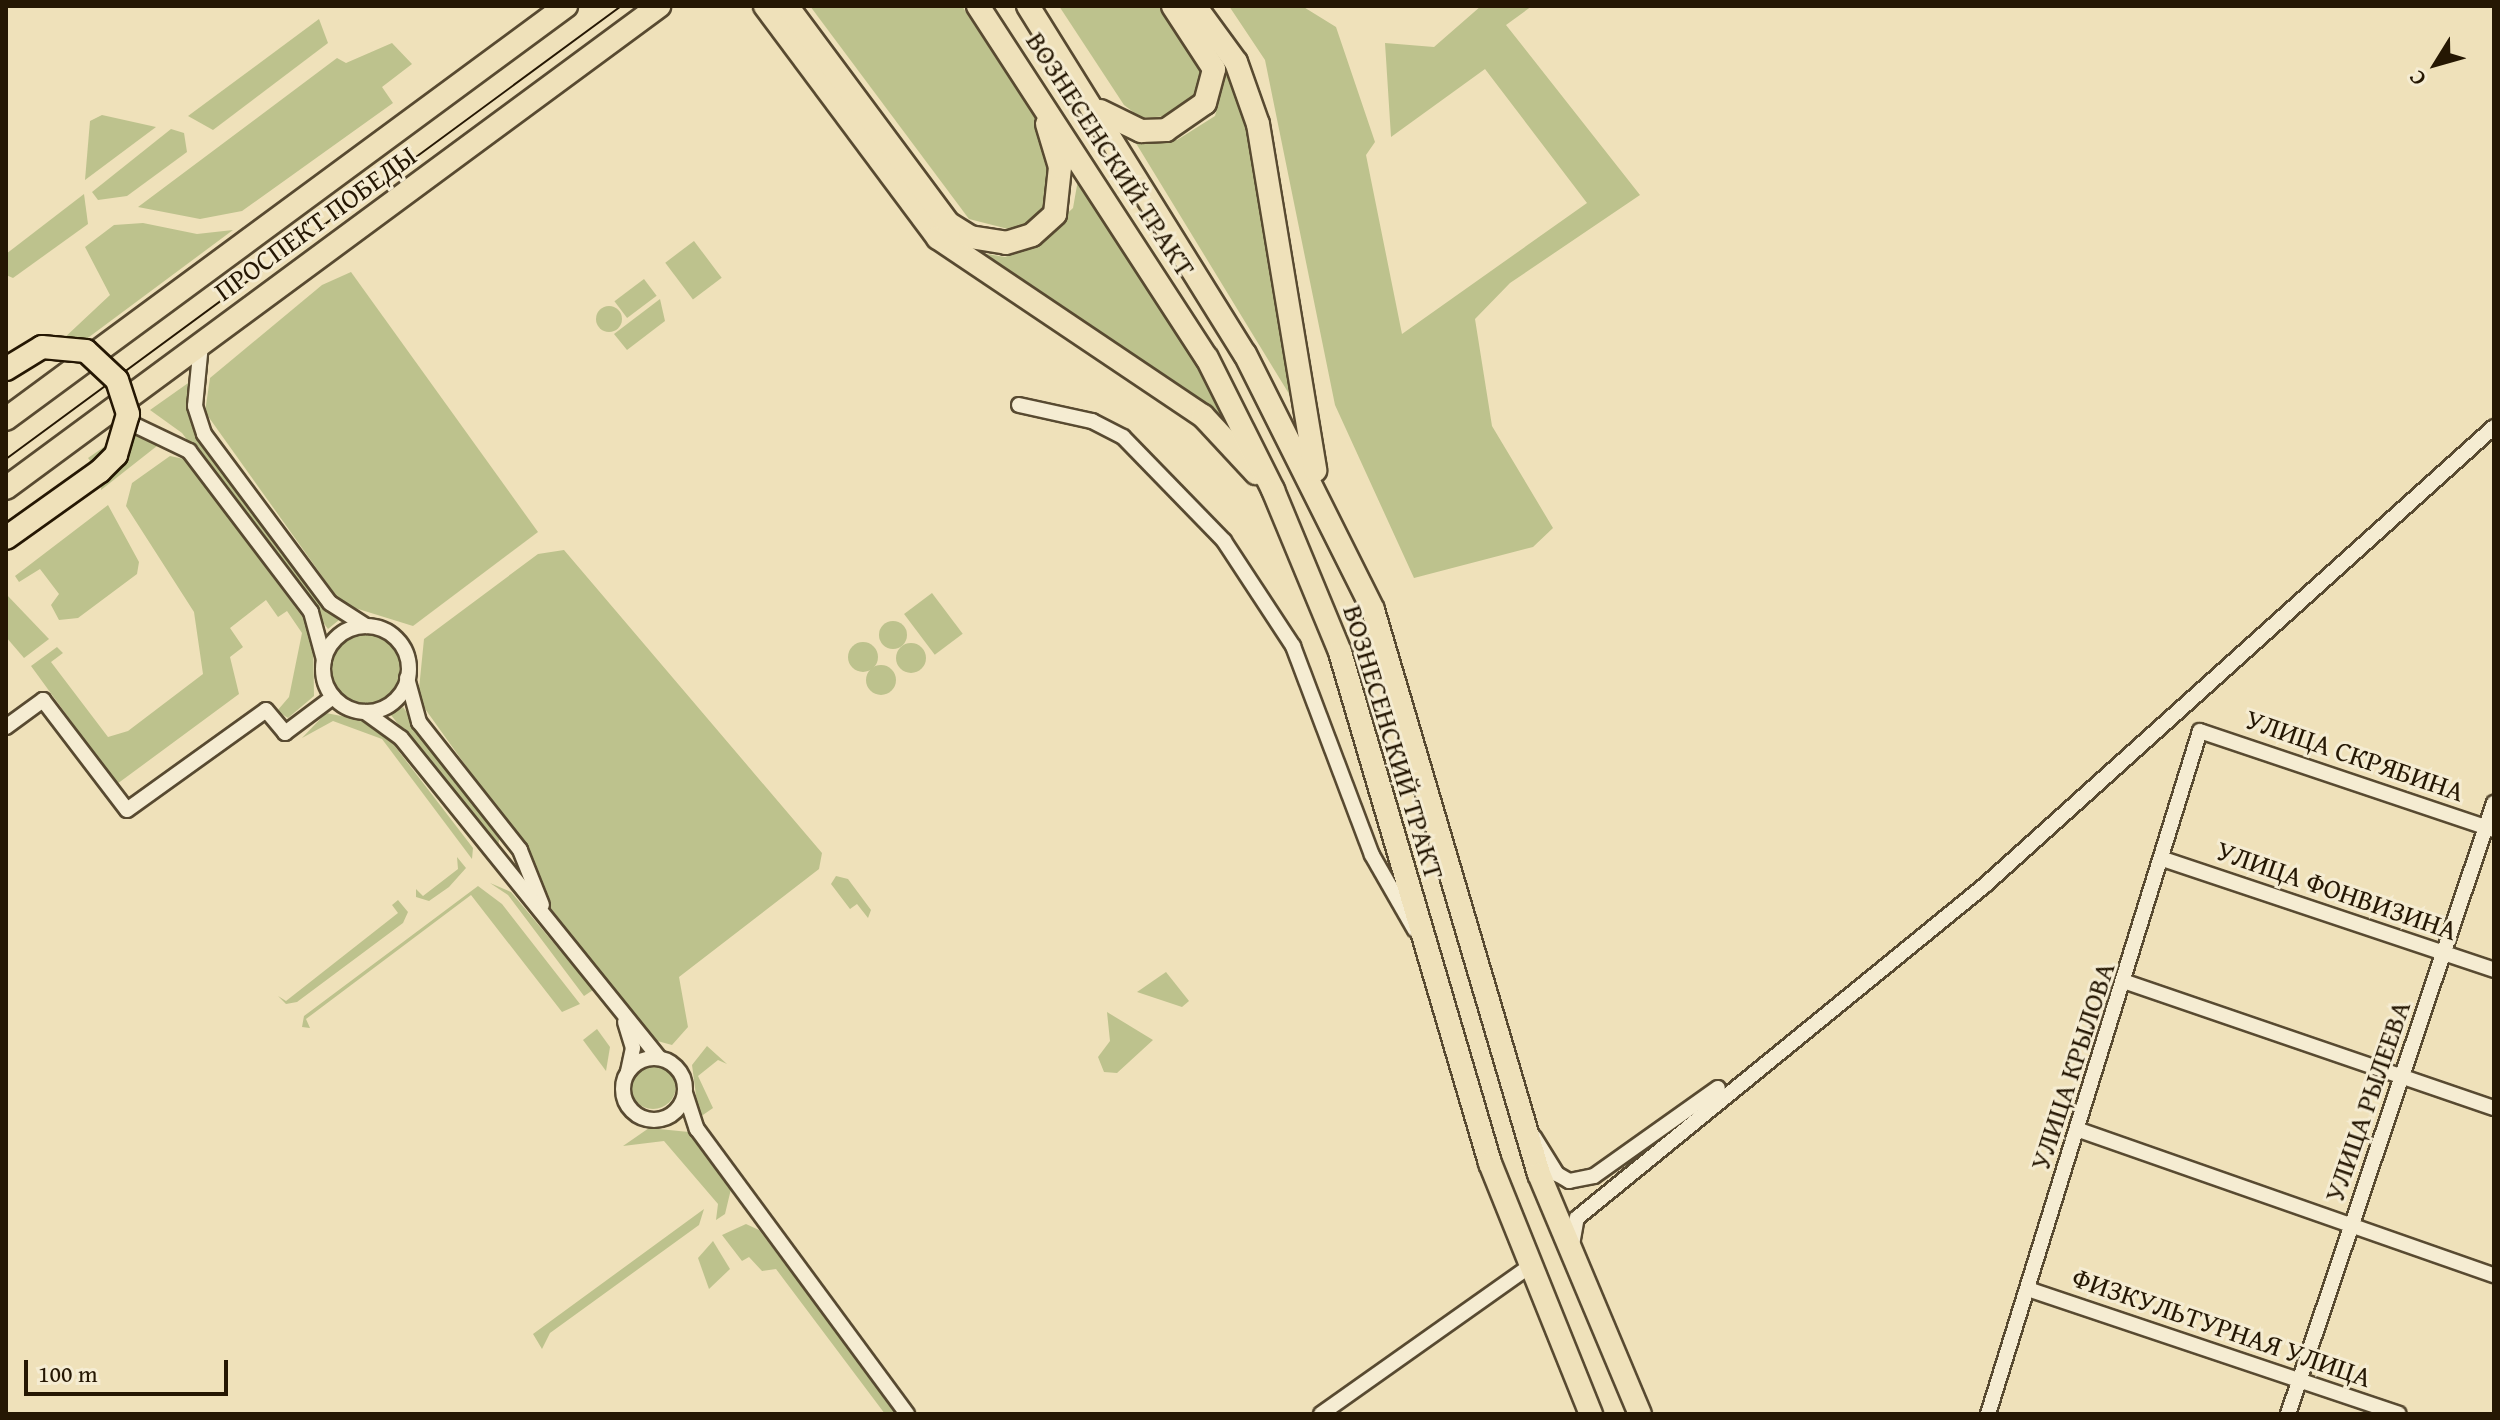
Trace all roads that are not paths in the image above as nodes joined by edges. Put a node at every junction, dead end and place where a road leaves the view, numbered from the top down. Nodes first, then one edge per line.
1 (659, 6) edge
2 (765, 6) edge
3 (787, 6) edge
4 (978, 6) edge
5 (1028, 6) edge
6 (1173, 6) edge
7 (1195, 6) edge
8 (553, 10) edge
9 (1039, 100) junction
10 (1093, 106) junction
11 (201, 344) junction
12 (6, 369) edge
13 (1019, 405) dead end
14 (106, 414) junction
15 (6, 419) edge
16 (2494, 427) edge
17 (6, 488) edge
18 (1273, 490) junction
19 (1321, 499) junction
20 (6, 538) edge
21 (366, 626) junction
22 (324, 660) junction
23 (407, 678) junction
24 (333, 697) junction
25 (365, 712) junction
26 (6, 727) edge
27 (2200, 731) joint
28 (2494, 803) edge
29 (503, 828) junction
30 (2490, 828) edge
31 (2163, 859) junction
32 (501, 864) junction
33 (545, 913) junction
34 (1425, 949) junction
35 (2444, 953) junction
36 (2494, 970) edge
37 (2126, 982) junction
38 (624, 1018) junction
39 (1769, 1056) junction
40 (659, 1058) junction
41 (628, 1071) junction
42 (2403, 1077) junction
43 (685, 1093) junction
44 (2494, 1108) edge
45 (1520, 1113) junction
46 (668, 1117) junction
47 (697, 1129) junction
48 (2079, 1130) junction
49 (2352, 1228) junction
50 (1572, 1257) junction
51 (1529, 1267) junction
52 (2494, 1275) edge
53 (2028, 1289) junction
54 (2299, 1381) junction
55 (907, 1413) edge
56 (1321, 1414) edge
57 (1588, 1414) edge
58 (1640, 1414) edge
59 (1988, 1414) edge
60 (2288, 1414) edge
61 (2399, 1414) edge

1 - 11 main road, ПРОСПЕКТ ПОБЕДЫ
2 - 18 main road
3 - 9 main road
4 - 9 main road, ВОЗНЕСЕНСКИЙ ТРАКТ
5 - 10 main road, ВОЗНЕСЕНСКИЙ ТРАКТ
6 - 10 main road
7 - 19 main road
8 - 15 main road, ПРОСПЕКТ ПОБЕДЫ
9 - 18 main road, ВОЗНЕСЕНСКИЙ ТРАКТ
10 - 19 main road, ВОЗНЕСЕНСКИЙ ТРАКТ
11 - 14 main road, ПРОСПЕКТ ПОБЕДЫ
11 - 21 street
12 - 20 main road, bridge
13 - 34 street
14 - 17 main road, ПРОСПЕКТ ПОБЕДЫ
14 - 22 street
16 - 39 street
18 - 34 main road, ВОЗНЕСЕНСКИЙ ТРАКТ
19 - 45 main road, ВОЗНЕСЕНСКИЙ ТРАКТ
21 - 22 street
21 - 23 street
22 - 24 street
23 - 25 street
23 - 29 street
24 - 25 street
24 - 26 street
25 - 32 street
27 - 30 street, УЛИЦА СКРЯБИНА
27 - 31 street, УЛИЦА КРЫЛОВА
28 - 30 street, УЛИЦА РЫЛЕЕВА
29 - 32 street
29 - 33 street
30 - 35 street, УЛИЦА РЫЛЕЕВА
31 - 35 street, УЛИЦА ФОНВИЗИНА
31 - 37 street, УЛИЦА КРЫЛОВА
32 - 33 street
33 - 38 street
34 - 51 main road, ВОЗНЕСЕНСКИЙ ТРАКТ
35 - 36 street, УЛИЦА ФОНВИЗИНА
35 - 42 street, УЛИЦА РЫЛЕЕВА
37 - 42 street
37 - 48 street, УЛИЦА КРЫЛОВА
38 - 40 street
38 - 41 street
39 - 45 street
39 - 50 street
40 - 41 street
40 - 43 street
41 - 46 street
42 - 44 street
42 - 49 street, УЛИЦА РЫЛЕЕВА
43 - 46 street
43 - 47 street
45 - 50 main road, ВОЗНЕСЕНСКИЙ ТРАКТ
46 - 47 street
47 - 55 street
48 - 49 street
48 - 53 street, УЛИЦА КРЫЛОВА
49 - 52 street
49 - 54 street, УЛИЦА РЫЛЕЕВА
50 - 58 main road, ВОЗНЕСЕНСКИЙ ТРАКТ
51 - 56 street
51 - 57 main road, ВОЗНЕСЕНСКИЙ ТРАКТ
53 - 54 street, ФИЗКУЛЬТУРНАЯ УЛИЦА
53 - 59 street, УЛИЦА КРЫЛОВА
54 - 60 street, УЛИЦА РЫЛЕЕВА
54 - 61 street, ФИЗКУЛЬТУРНАЯ УЛИЦА

